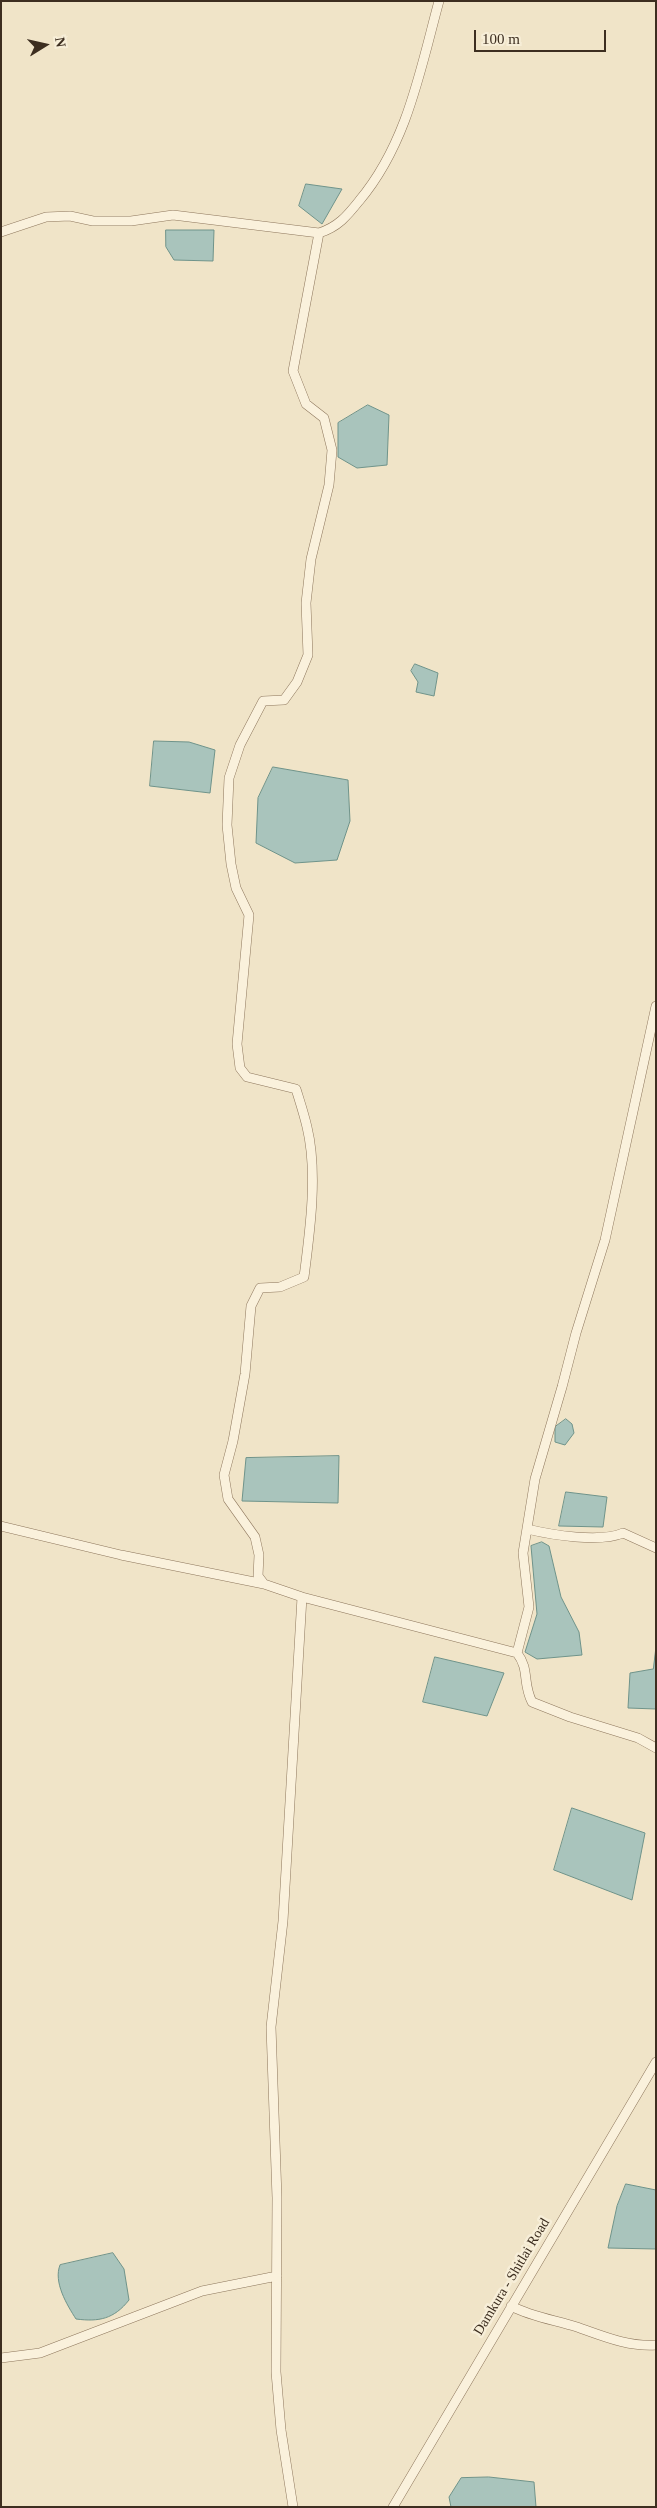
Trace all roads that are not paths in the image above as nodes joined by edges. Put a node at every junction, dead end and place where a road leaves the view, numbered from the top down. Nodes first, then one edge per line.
1 (439, 1) edge
2 (1, 232) edge
3 (319, 233) junction
4 (656, 1006) edge
5 (1, 1526) edge
6 (527, 1529) junction
7 (656, 1548) edge
8 (264, 1584) junction
9 (302, 1597) junction
10 (518, 1653) junction
11 (656, 1748) edge
12 (656, 2062) edge
13 (277, 2276) junction
14 (511, 2306) junction
15 (656, 2345) edge
16 (1, 2358) edge
17 (293, 2507) edge
18 (393, 2507) edge

1 - 3 street
2 - 3 street
3 - 8 street
4 - 6 street
5 - 8 street
6 - 7 street
6 - 10 street
8 - 9 street
9 - 10 street
9 - 13 street
10 - 11 street
12 - 14 street, Damkura - Shitlai Road
13 - 16 street
13 - 17 street
14 - 15 street
14 - 18 street, Damkura - Shitlai Road

